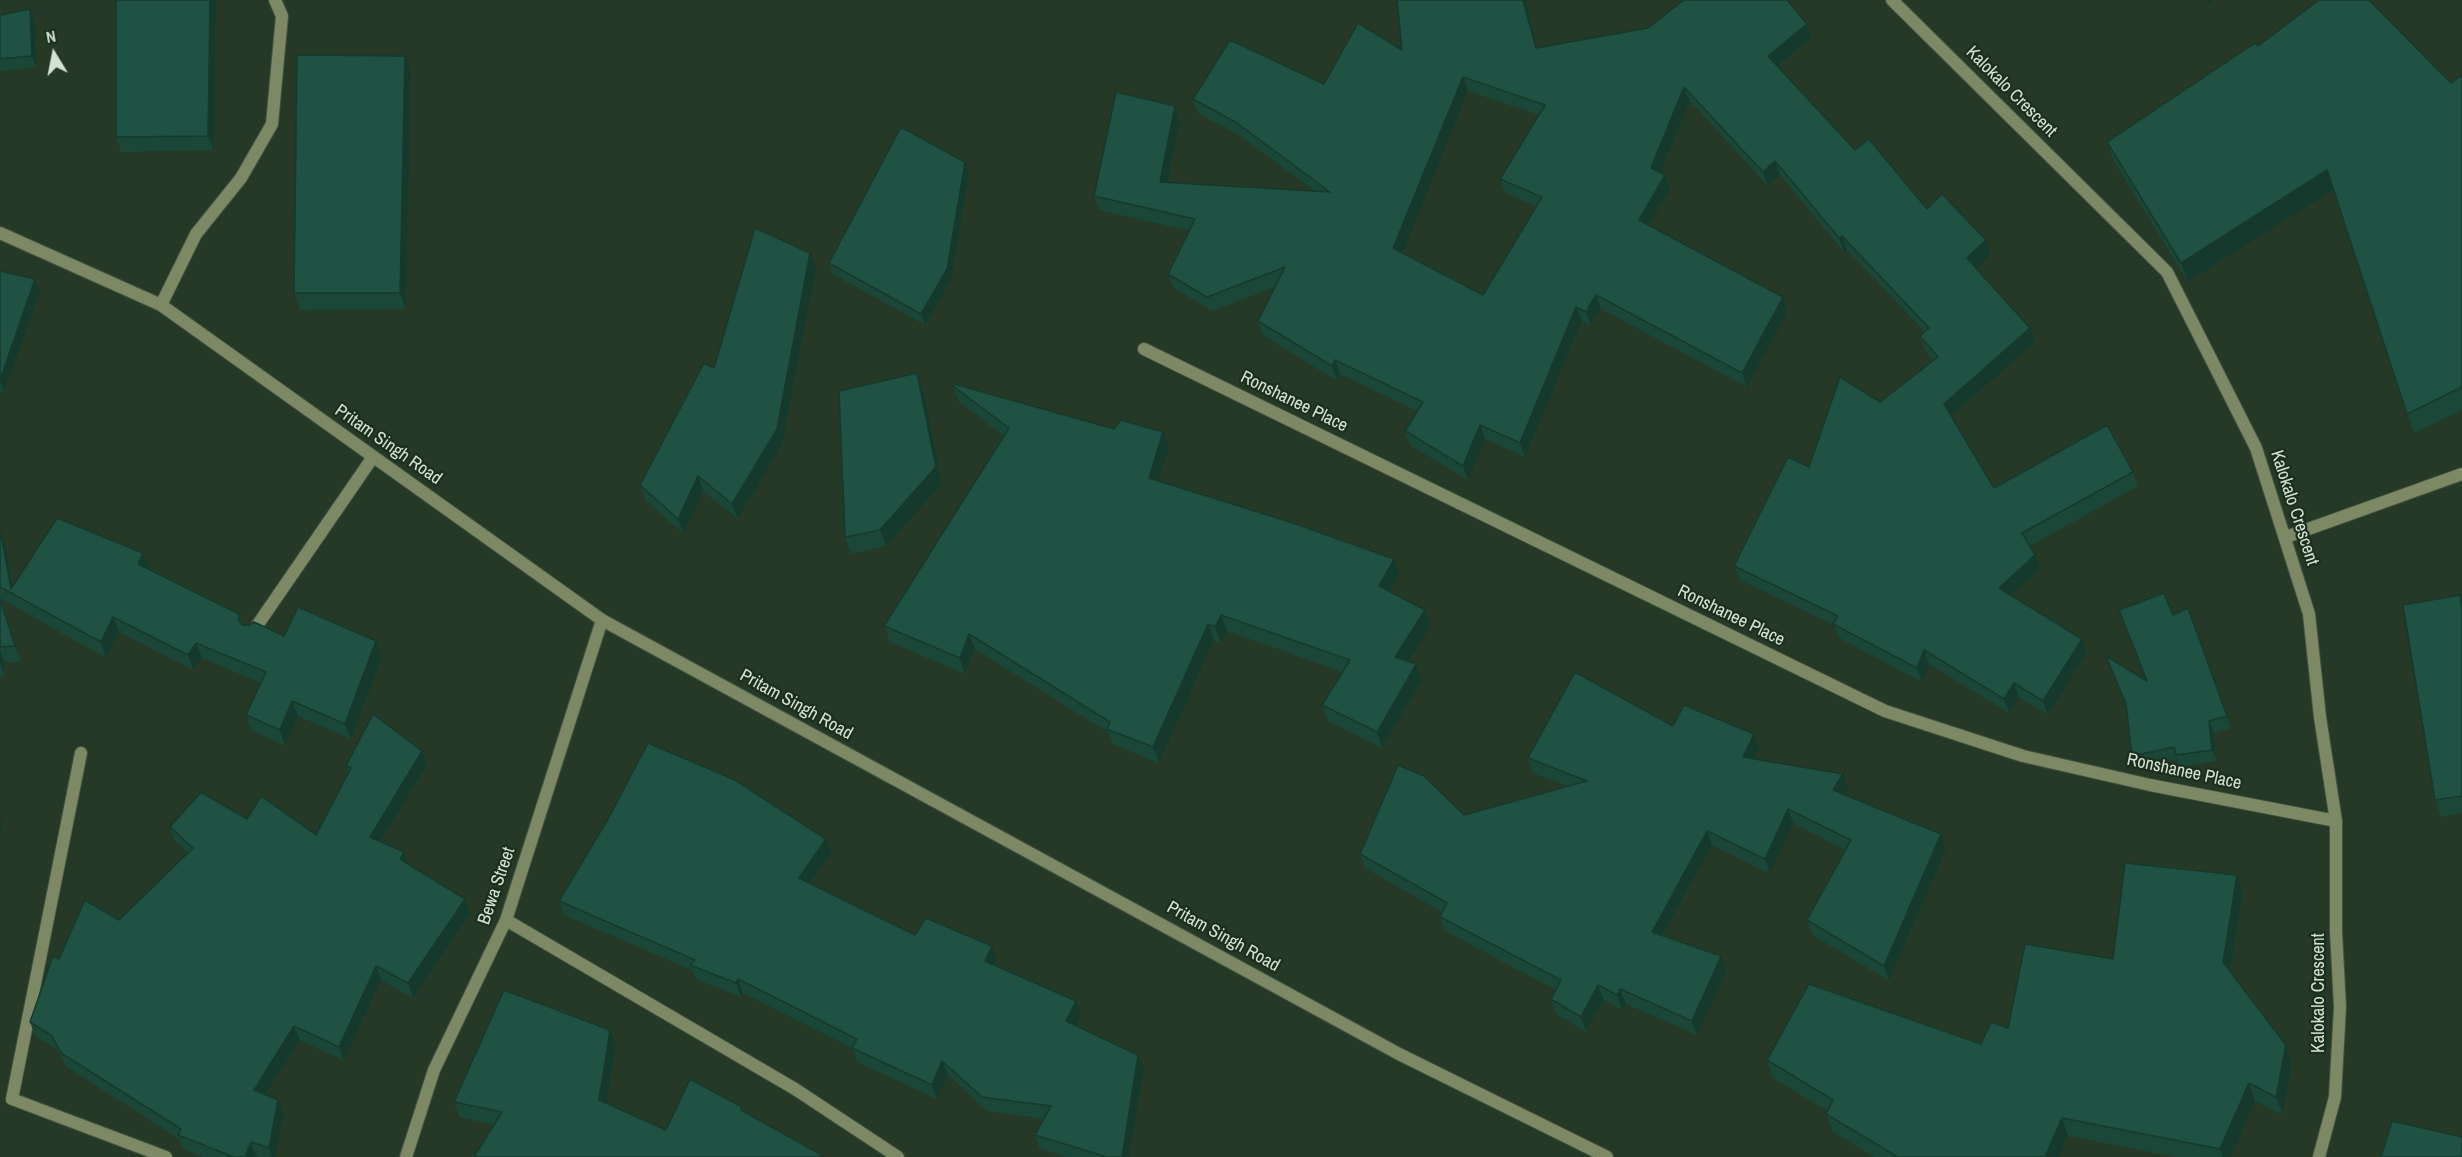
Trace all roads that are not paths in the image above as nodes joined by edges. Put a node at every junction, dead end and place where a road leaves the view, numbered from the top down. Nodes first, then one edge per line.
1 (275, 0) edge
2 (1892, 0) edge
3 (0, 233) edge
4 (161, 305) junction
5 (1144, 349) dead end
6 (374, 457) junction
7 (2462, 474) edge
8 (2286, 537) junction
9 (602, 620) junction
10 (252, 633) edge
11 (81, 753) dead end
12 (2336, 821) junction
13 (506, 920) junction
14 (166, 1157) edge
15 (406, 1157) edge
16 (898, 1157) edge
17 (1606, 1157) edge
18 (2319, 1157) edge

1 - 4 street
2 - 8 street, Kalokalo Crescent
3 - 4 street, Pritam Singh Road
4 - 6 street, Pritam Singh Road
5 - 12 street, Ronshanee Place
6 - 9 street, Pritam Singh Road
6 - 10 street
7 - 8 street
8 - 12 street, Kalokalo Crescent
9 - 13 street, Bewa Street
9 - 17 street, Pritam Singh Road
11 - 14 street
12 - 18 street, Kalokalo Crescent
13 - 15 street, Bewa Street
13 - 16 street

